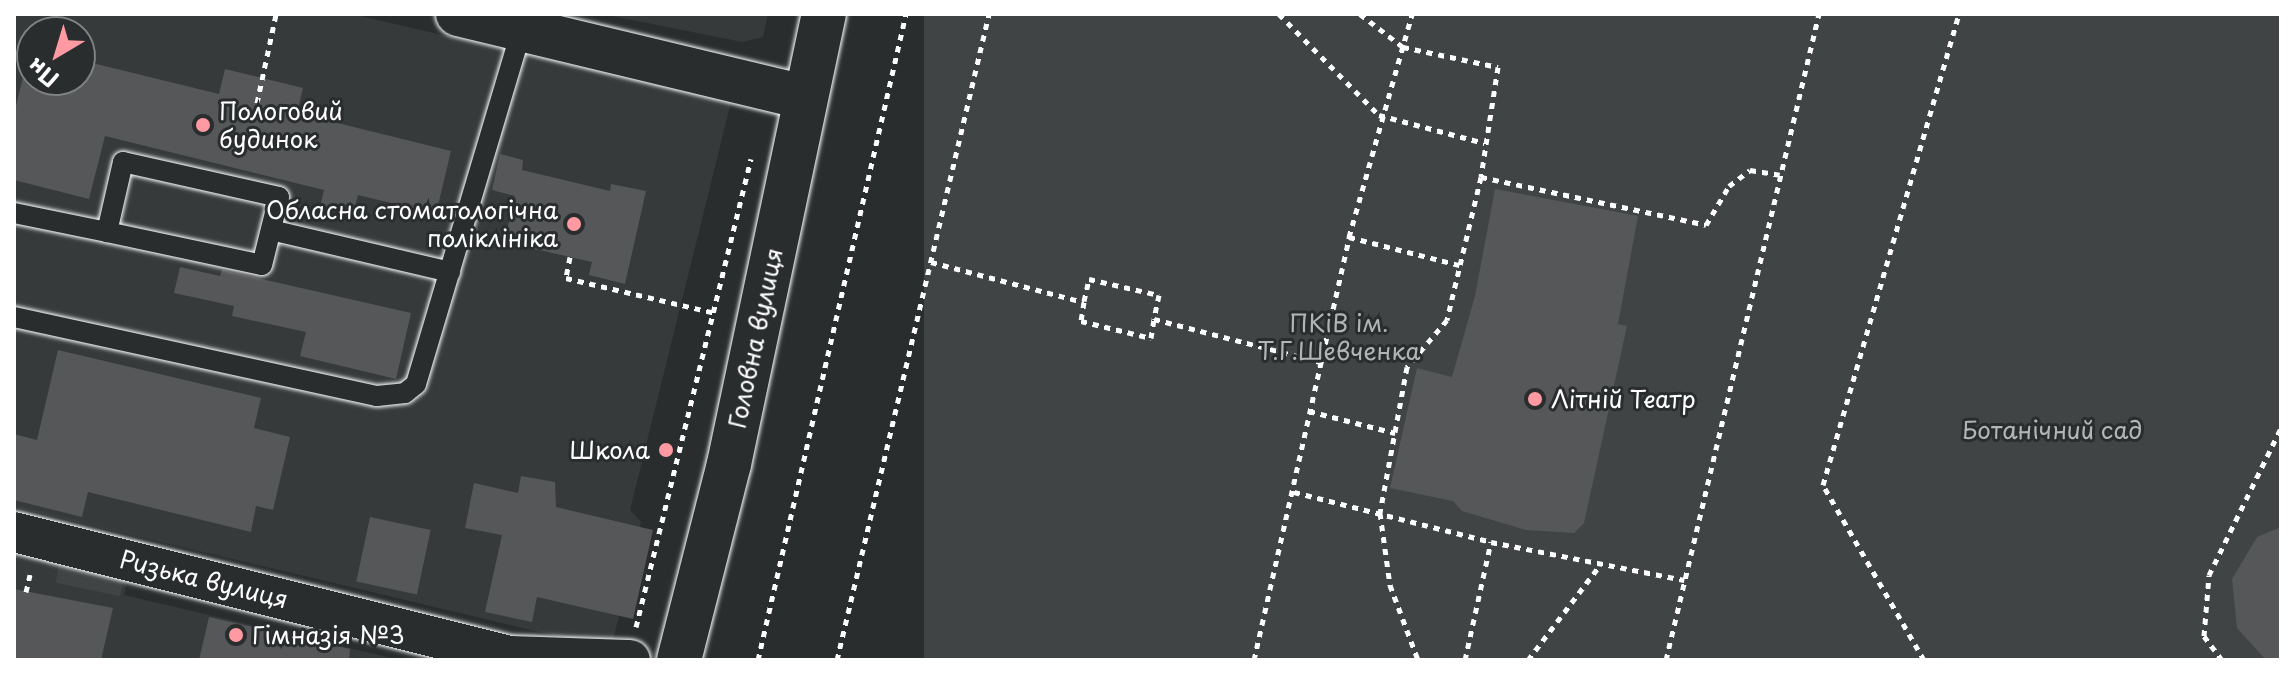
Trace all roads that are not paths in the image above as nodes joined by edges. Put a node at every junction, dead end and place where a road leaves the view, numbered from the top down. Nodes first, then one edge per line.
1 (458, 14) edge
2 (824, 14) edge
3 (522, 29) junction
4 (804, 97) junction
5 (14, 213) edge
6 (271, 230) junction
7 (107, 232) junction
8 (450, 272) junction
9 (14, 317) edge
10 (14, 532) edge
11 (629, 660) edge
12 (679, 660) edge

1 - 3 main road
2 - 4 main road, Головна вулиця
3 - 4 main road
3 - 8 lane
4 - 12 main road, Головна вулиця
5 - 7 lane
6 - 7 lane
6 - 7 lane
6 - 8 lane
8 - 9 lane
10 - 11 street, Ризька вулиця

